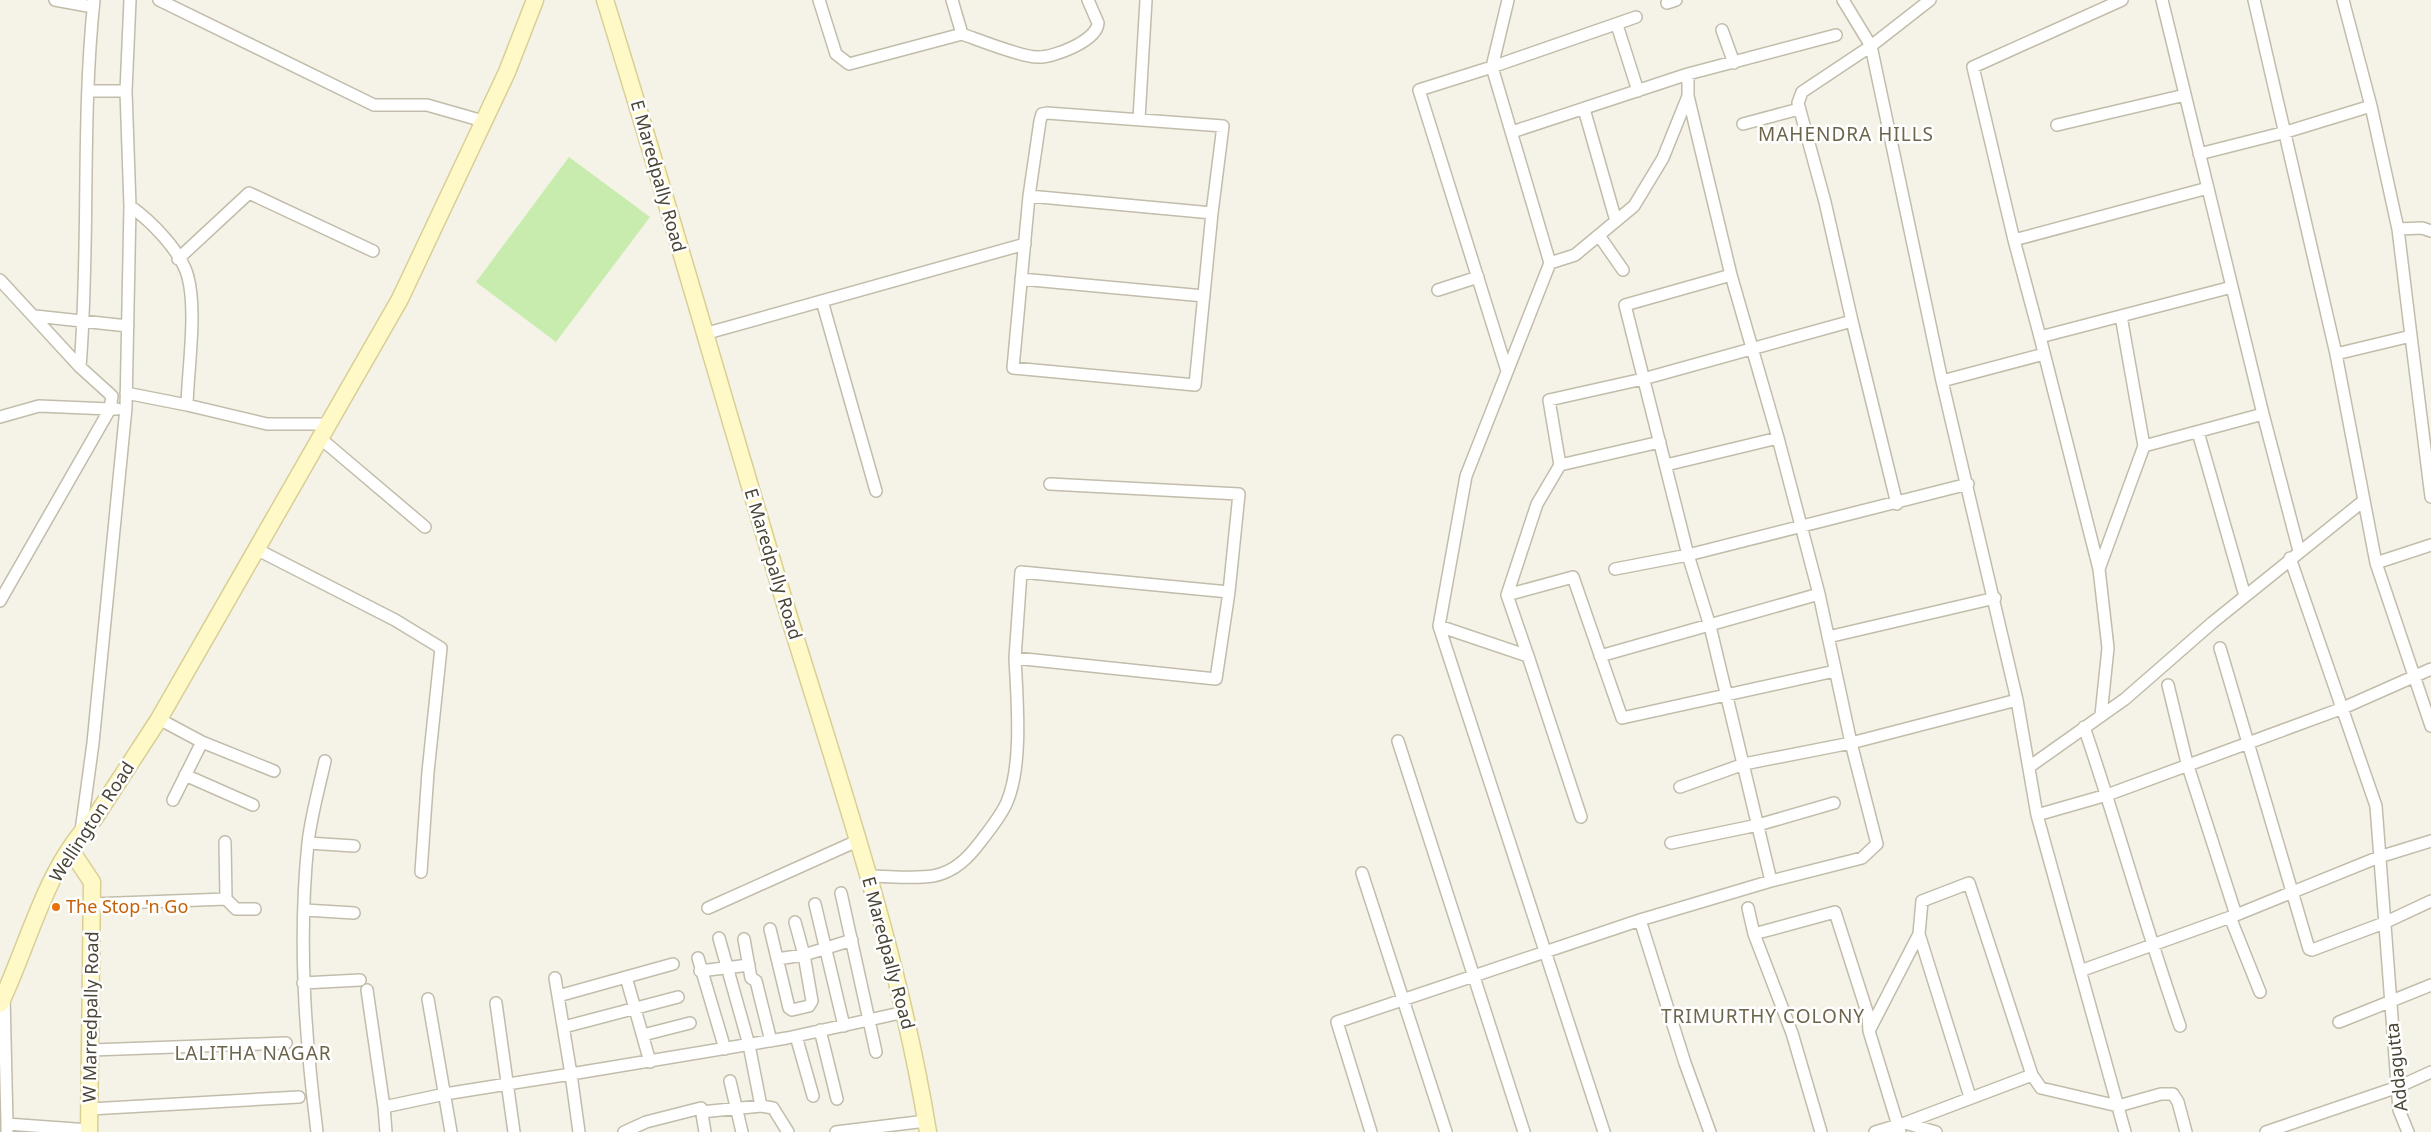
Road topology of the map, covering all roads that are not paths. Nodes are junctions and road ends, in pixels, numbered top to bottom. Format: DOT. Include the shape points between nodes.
graph roads {
  1 [pos="55,0"];
  2 [pos="130,0"];
  3 [pos="159,0"];
  4 [pos="535,0"];
  5 [pos="606,0"];
  6 [pos="820,0"];
  7 [pos="952,0"];
  8 [pos="1088,0"];
  9 [pos="1146,0"];
  10 [pos="1508,0"];
  11 [pos="1843,0"];
  12 [pos="1930,0"];
  13 [pos="2122,0"];
  14 [pos="2162,0"];
  15 [pos="2254,0"];
  16 [pos="2342,0"];
  17 [pos="94,4"];
  18 [pos="1636,17"];
  19 [pos="1617,25"];
  20 [pos="1722,30"];
  21 [pos="962,34"];
  22 [pos="1836,35"];
  23 [pos="1871,46"];
  24 [pos="1734,63"];
  25 [pos="1492,67"];
  26 [pos="1688,74"];
  27 [pos="88,91"];
  28 [pos="126,91"];
  29 [pos="1638,91"];
  30 [pos="2185,95"];
  31 [pos="1688,96"];
  32 [pos="2371,106"];
  33 [pos="1584,109"];
  34 [pos="1799,109"];
  35 [pos="1139,120"];
  36 [pos="483,121"];
  37 [pos="1744,124"];
  38 [pos="2057,125"];
  39 [pos="1512,132"];
  40 [pos="2286,132"];
  41 [pos="2199,154"];
  42 [pos="2208,188"];
  43 [pos="1029,196"];
  44 [pos="130,206"];
  45 [pos="1212,213"];
  46 [pos="1616,221"];
  47 [pos="2398,229"];
  48 [pos="2431,231"];
  49 [pos="1600,237"];
  50 [pos="2014,240"];
  51 [pos="1024,244"];
  52 [pos="373,251"];
  53 [pos="178,259"];
  54 [pos="1550,263"];
  55 [pos="1623,270"];
  56 [pos="1731,275"];
  57 [pos="1478,278"];
  58 [pos="1021,279"];
  59 [pos="0,280"];
  60 [pos="2232,287"];
  61 [pos="1438,290"];
  62 [pos="1204,296"];
  63 [pos="822,301"];
  64 [pos="35,316"];
  65 [pos="2121,316"];
  66 [pos="84,321"];
  67 [pos="1852,321"];
  68 [pos="128,326"];
  69 [pos="704,334"];
  70 [pos="2411,336"];
  71 [pos="2040,337"];
  72 [pos="1752,348"];
  73 [pos="2044,354"];
  74 [pos="2336,354"];
  75 [pos="80,367"];
  76 [pos="1507,371"];
  77 [pos="1643,379"];
  78 [pos="1942,381"];
  79 [pos="126,393"];
  80 [pos="187,405"];
  81 [pos="126,408"];
  82 [pos="110,409"];
  83 [pos="2263,414"];
  84 [pos="0,417"];
  85 [pos="329,424"];
  86 [pos="2427,430"];
  87 [pos="2198,432"];
  88 [pos="320,438"];
  89 [pos="1778,438"];
  90 [pos="1660,442"];
  91 [pos="2144,446"];
  92 [pos="1560,465"];
  93 [pos="1666,466"];
  94 [pos="1050,484"];
  95 [pos="1968,484"];
  96 [pos="876,491"];
  97 [pos="2431,497"];
  98 [pos="2362,502"];
  99 [pos="1897,504"];
  100 [pos="425,527"];
  101 [pos="1802,527"];
  102 [pos="2431,545"];
  103 [pos="256,549"];
  104 [pos="2295,554"];
  105 [pos="1688,555"];
  106 [pos="2376,563"];
  107 [pos="1615,569"];
  108 [pos="2099,569"];
  109 [pos="1229,592"];
  110 [pos="1819,594"];
  111 [pos="1507,595"];
  112 [pos="2245,596"];
  113 [pos="1995,598"];
  114 [pos="0,601"];
  115 [pos="1438,626"];
  116 [pos="1710,626"];
  117 [pos="1828,637"];
  118 [pos="2220,648"];
  119 [pos="1528,656"];
  120 [pos="1600,656"];
  121 [pos="1016,658"];
  122 [pos="2431,670"];
  123 [pos="1835,672"];
  124 [pos="2414,676"];
  125 [pos="2168,685"];
  126 [pos="1726,696"];
  127 [pos="2017,700"];
  128 [pos="2343,708"];
  129 [pos="2101,715"];
  130 [pos="158,719"];
  131 [pos="2431,726"];
  132 [pos="2084,727"];
  133 [pos="1398,741"];
  134 [pos="202,742"];
  135 [pos="2249,742"];
  136 [pos="1851,743"];
  137 [pos="325,761"];
  138 [pos="1744,764"];
  139 [pos="2187,764"];
  140 [pos="2029,767"];
  141 [pos="274,771"];
  142 [pos="185,775"];
  143 [pos="1680,787"];
  144 [pos="2107,795"];
  145 [pos="173,800"];
  146 [pos="1834,802"];
  147 [pos="253,805"];
  148 [pos="2037,815"];
  149 [pos="1581,817"];
  150 [pos="1758,825"];
  151 [pos="81,832"];
  152 [pos="857,841"];
  153 [pos="2431,841"];
  154 [pos="225,842"];
  155 [pos="308,843"];
  156 [pos="1670,843"];
  157 [pos="354,846"];
  158 [pos="70,849"];
  159 [pos="2379,858"];
  160 [pos="421,872"];
  161 [pos="1362,873"];
  162 [pos="868,876"];
  163 [pos="1771,881"];
  164 [pos="2293,891"];
  165 [pos="841,893"];
  166 [pos="226,899"];
  167 [pos="2431,901"];
  168 [pos="92,904"];
  169 [pos="815,904"];
  170 [pos="708,908"];
  171 [pos="1748,908"];
  172 [pos="255,909"];
  173 [pos="305,910"];
  174 [pos="354,912"];
  175 [pos="2233,916"];
  176 [pos="1640,920"];
  177 [pos="795,922"];
  178 [pos="2384,923"];
  179 [pos="770,929"];
  180 [pos="1754,934"];
  181 [pos="1919,934"];
  182 [pos="719,938"];
  183 [pos="744,939"];
  184 [pos="852,940"];
  185 [pos="2152,944"];
  186 [pos="826,949"];
  187 [pos="1544,952"];
  188 [pos="804,955"];
  189 [pos="698,958"];
  190 [pos="777,959"];
  191 [pos="673,964"];
  192 [pos="749,965"];
  193 [pos="728,969"];
  194 [pos="700,971"];
  195 [pos="2080,971"];
  196 [pos="1474,976"];
  197 [pos="626,977"];
  198 [pos="555,978"];
  199 [pos="360,980"];
  200 [pos="303,983"];
  201 [pos="2431,986"];
  202 [pos="367,990"];
  203 [pos="2260,992"];
  204 [pos="558,996"];
  205 [pos="678,997"];
  206 [pos="2,999"];
  207 [pos="428,999"];
  208 [pos="1403,1000"];
  209 [pos="2390,1002"];
  210 [pos="496,1003"];
  211 [pos="635,1009"];
  212 [pos="905,1012"];
  213 [pos="869,1020"];
  214 [pos="2339,1022"];
  215 [pos="690,1023"];
  216 [pos="844,1026"];
  217 [pos="2180,1026"];
  218 [pos="564,1027"];
  219 [pos="820,1030"];
  220 [pos="1869,1031"];
  221 [pos="643,1035"];
  222 [pos="796,1036"];
  223 [pos="771,1041"];
  224 [pos="286,1043"];
  225 [pos="749,1045"];
  226 [pos="725,1049"];
  227 [pos="92,1050"];
  228 [pos="876,1052"];
  229 [pos="650,1062"];
  230 [pos="2431,1072"];
  231 [pos="571,1074"];
  232 [pos="2032,1076"];
  233 [pos="730,1081"];
  234 [pos="508,1084"];
  235 [pos="2398,1087"];
  236 [pos="445,1094"];
  237 [pos="299,1096"];
  238 [pos="813,1096"];
  239 [pos="1970,1097"];
  240 [pos="837,1099"];
  241 [pos="761,1106"];
  242 [pos="2118,1106"];
  243 [pos="384,1107"];
  244 [pos="737,1108"];
  245 [pos="90,1109"];
  246 [pos="701,1112"];
  247 [pos="927,1126"];
  248 [pos="1901,1126"];
  249 [pos="646,1127"];
  250 [pos="7,1128"];
  251 [pos="89,1131"];
  252 [pos="317,1132"];
  253 [pos="386,1132"];
  254 [pos="451,1132"];
  255 [pos="514,1132"];
  256 [pos="579,1132"];
  257 [pos="624,1132"];
  258 [pos="705,1132"];
  259 [pos="742,1132"];
  260 [pos="788,1132"];
  261 [pos="836,1132"];
  262 [pos="1371,1132"];
  263 [pos="1446,1132"];
  264 [pos="1524,1132"];
  265 [pos="1604,1132"];
  266 [pos="1710,1132"];
  267 [pos="1821,1132"];
  268 [pos="1875,1132"];
  269 [pos="1936,1132"];
  270 [pos="2125,1132"];
  271 [pos="2186,1132"];
  272 [pos="2266,1132"];
  273 [pos="2408,1132"];
  1 -- 17 [label="street"];
  2 -- 28 [label="street"];
  3 -- 36 [label="street" via="374,105 427,105"];
  4 -- 36 [label="main road, Wellington Road" via="507,72"];
  5 -- 69 [label="main road, E Maredpally Road"];
  6 -- 21 [label="street" via="836,54 848,64"];
  7 -- 21 [label="street"];
  8 -- 21 [label="street" via="1098,29 1081,43 1038,58"];
  9 -- 35 [label="street"];
  10 -- 25 [label="street"];
  11 -- 23 [label="street"];
  12 -- 23 [label="street"];
  13 -- 50 [label="street" via="1973,67"];
  14 -- 30 [label="street, Addagutta"];
  15 -- 40 [label="street"];
  16 -- 32 [label="street"];
  17 -- 27 [label="street"];
  18 -- 19 [label="street"];
  19 -- 25 [label="street"];
  19 -- 29 [label="street"];
  20 -- 24 [label="street"];
  22 -- 24 [label="street"];
  23 -- 34 [label="street" via="1802,92"];
  23 -- 78 [label="street"];
  24 -- 26 [label="street"];
  25 -- 39 [label="street"];
  25 -- 57 [label="street" via="1419,90"];
  26 -- 29 [label="street"];
  26 -- 31 [label="street"];
  27 -- 28 [label="street"];
  27 -- 66 [label="street"];
  28 -- 44 [label="street"];
  29 -- 33 [label="street"];
  30 -- 38 [label="street"];
  30 -- 41 [label="street, Addagutta"];
  31 -- 46 [label="street" via="1663,158 1634,206"];
  31 -- 56 [label="street"];
  32 -- 40 [label="street"];
  32 -- 47 [label="street"];
  33 -- 39 [label="street"];
  33 -- 46 [label="street"];
  34 -- 37 [label="street"];
  34 -- 67 [label="street" via="1825,202"];
  35 -- 43 [label="street" via="1042,114"];
  35 -- 45 [label="street" via="1223,126"];
  36 -- 85 [label="main road, Wellington Road" via="400,299"];
  39 -- 54 [label="street"];
  40 -- 41 [label="street"];
  40 -- 74 [label="street"];
  41 -- 42 [label="street, Addagutta"];
  42 -- 50 [label="street"];
  42 -- 60 [label="street, Addagutta"];
  43 -- 45 [label="street"];
  43 -- 51 [label="street"];
  44 -- 53 [label="street" via="148,219"];
  44 -- 68 [label="street"];
  45 -- 62 [label="street"];
  46 -- 49 [label="street"];
  47 -- 48 [label="street"];
  47 -- 70 [label="street"];
  49 -- 54 [label="street" via="1575,255"];
  49 -- 55 [label="street"];
  50 -- 71 [label="street"];
  51 -- 58 [label="street"];
  51 -- 63 [label="street"];
  52 -- 53 [label="street" via="249,193"];
  53 -- 80 [label="street" via="188,276 191,311"];
  54 -- 76 [label="street"];
  56 -- 72 [label="street"];
  56 -- 77 [label="street" via="1625,305"];
  57 -- 61 [label="street"];
  57 -- 76 [label="street"];
  58 -- 62 [label="street"];
  58 -- 62 [label="street" via="1013,368 1157,382 1195,385"];
  59 -- 64 [label="street"];
  60 -- 65 [label="street"];
  60 -- 83 [label="street, Addagutta"];
  63 -- 69 [label="street"];
  63 -- 96 [label="street"];
  64 -- 66 [label="street"];
  64 -- 75 [label="street"];
  65 -- 71 [label="street"];
  65 -- 91 [label="street"];
  66 -- 68 [label="street"];
  66 -- 75 [label="street"];
  67 -- 72 [label="street"];
  67 -- 99 [label="street"];
  68 -- 79 [label="street"];
  69 -- 152 [label="main road, E Maredpally Road"];
  70 -- 74 [label="street"];
  70 -- 86 [label="street"];
  71 -- 73 [label="street"];
  72 -- 77 [label="street"];
  72 -- 89 [label="street"];
  73 -- 78 [label="street"];
  73 -- 108 [label="street"];
  74 -- 98 [label="street"];
  75 -- 82 [label="street" via="112,396"];
  76 -- 115 [label="street" via="1466,476"];
  77 -- 90 [label="street"];
  77 -- 92 [label="street" via="1549,400"];
  78 -- 95 [label="street"];
  79 -- 80 [label="street"];
  79 -- 81 [label="street"];
  80 -- 85 [label="street" via="267,424"];
  81 -- 82 [label="street"];
  81 -- 151 [label="street" via="93,743"];
  82 -- 84 [label="street" via="39,406"];
  82 -- 114 [label="street"];
  83 -- 87 [label="street"];
  83 -- 104 [label="street, Addagutta"];
  85 -- 88 [label="main road, Wellington Road"];
  86 -- 97 [label="street"];
  87 -- 91 [label="street"];
  87 -- 112 [label="street"];
  88 -- 100 [label="street"];
  88 -- 103 [label="main road, Wellington Road"];
  89 -- 93 [label="street"];
  89 -- 101 [label="street"];
  90 -- 92 [label="street"];
  90 -- 93 [label="street"];
  91 -- 108 [label="street"];
  92 -- 111 [label="street" via="1536,504"];
  93 -- 105 [label="street"];
  94 -- 109 [label="street" via="1239,494"];
  95 -- 99 [label="street"];
  95 -- 113 [label="street"];
  98 -- 104 [label="street"];
  98 -- 106 [label="street"];
  99 -- 101 [label="street"];
  101 -- 105 [label="street"];
  101 -- 110 [label="street"];
  102 -- 106 [label="street"];
  103 -- 130 [label="main road, Wellington Road"];
  103 -- 160 [label="street" via="394,620 441,648"];
  104 -- 112 [label="street"];
  104 -- 128 [label="street, Addagutta"];
  105 -- 107 [label="street"];
  105 -- 116 [label="street"];
  106 -- 124 [label="street"];
  108 -- 129 [label="street" via="2108,648"];
  109 -- 121 [label="street" via="1216,678"];
  109 -- 121 [label="street" via="1021,572"];
  110 -- 116 [label="street"];
  110 -- 117 [label="street"];
  111 -- 119 [label="street"];
  111 -- 120 [label="street" via="1573,577"];
  112 -- 129 [label="street" via="2125,699"];
  113 -- 117 [label="street"];
  113 -- 127 [label="street"];
  115 -- 119 [label="street"];
  115 -- 187 [label="street"];
  116 -- 120 [label="street"];
  116 -- 126 [label="street"];
  117 -- 123 [label="street"];
  118 -- 135 [label="street"];
  119 -- 149 [label="street"];
  120 -- 126 [label="street" via="1622,718"];
  121 -- 162 [label="street" via="1018,715 1013,776 1006,802 990,829 969,857 954,868 934,876"];
  122 -- 124 [label="street"];
  123 -- 126 [label="street"];
  123 -- 136 [label="street"];
  124 -- 128 [label="street"];
  124 -- 131 [label="street"];
  125 -- 139 [label="street"];
  126 -- 138 [label="street"];
  127 -- 136 [label="street"];
  127 -- 140 [label="street"];
  128 -- 135 [label="street"];
  128 -- 159 [label="street, Addagutta" via="2376,806"];
  129 -- 132 [label="street"];
  130 -- 134 [label="street"];
  130 -- 151 [label="main road, Wellington Road" via="94,819"];
  132 -- 140 [label="street"];
  132 -- 144 [label="street"];
  133 -- 196 [label="street"];
  134 -- 141 [label="street"];
  134 -- 142 [label="street"];
  135 -- 139 [label="street"];
  135 -- 164 [label="street"];
  136 -- 138 [label="street"];
  136 -- 163 [label="street" via="1877,844 1862,858"];
  137 -- 155 [label="street"];
  138 -- 143 [label="street"];
  138 -- 150 [label="street"];
  139 -- 144 [label="street"];
  139 -- 175 [label="street"];
  140 -- 148 [label="street"];
  142 -- 145 [label="street"];
  142 -- 147 [label="street"];
  144 -- 148 [label="street"];
  144 -- 185 [label="street"];
  146 -- 150 [label="street"];
  148 -- 195 [label="street"];
  150 -- 156 [label="street"];
  150 -- 163 [label="street"];
  151 -- 158 [label="main road, Wellington Road"];
  152 -- 162 [label="main road, E Maredpally Road"];
  152 -- 170 [label="street"];
  153 -- 159 [label="street"];
  154 -- 166 [label="street"];
  155 -- 157 [label="street"];
  155 -- 173 [label="street"];
  158 -- 168 [label="main road, W Marredpally Road" via="92,882"];
  158 -- 206 [label="main road, Wellington Road" via="54,877"];
  159 -- 164 [label="street"];
  159 -- 178 [label="street, Addagutta"];
  161 -- 208 [label="street"];
  162 -- 212 [label="main road, E Maredpally Road"];
  163 -- 176 [label="street"];
  164 -- 175 [label="street"];
  164 -- 178 [label="street" via="2308,946 2312,950"];
  165 -- 184 [label="street"];
  166 -- 168 [label="street"];
  166 -- 172 [label="street" via="236,909"];
  167 -- 178 [label="street"];
  168 -- 227 [label="main road, W Marredpally Road"];
  169 -- 186 [label="street"];
  171 -- 180 [label="street"];
  173 -- 174 [label="street"];
  173 -- 200 [label="street"];
  175 -- 185 [label="street"];
  175 -- 203 [label="street"];
  176 -- 187 [label="street"];
  176 -- 266 [label="street"];
  177 -- 188 [label="street"];
  178 -- 209 [label="street, Addagutta"];
  179 -- 190 [label="street"];
  180 -- 220 [label="street" via="1835,912 1868,1015"];
  180 -- 267 [label="street" via="1792,1033"];
  181 -- 220 [label="street"];
  181 -- 232 [label="street" via="1922,901 1969,883"];
  181 -- 239 [label="street"];
  182 -- 193 [label="street"];
  183 -- 192 [label="street"];
  184 -- 186 [label="street"];
  184 -- 213 [label="street"];
  185 -- 195 [label="street"];
  185 -- 217 [label="street"];
  186 -- 188 [label="street"];
  186 -- 216 [label="street"];
  187 -- 196 [label="street"];
  187 -- 265 [label="street"];
  188 -- 190 [label="street"];
  188 -- 190 [label="street" via="811,1004 792,1010"];
  189 -- 194 [label="street"];
  191 -- 197 [label="street"];
  192 -- 193 [label="street"];
  192 -- 223 [label="street"];
  193 -- 194 [label="street"];
  193 -- 225 [label="street"];
  194 -- 226 [label="street"];
  195 -- 242 [label="street"];
  196 -- 208 [label="street"];
  196 -- 264 [label="street"];
  197 -- 204 [label="street"];
  197 -- 211 [label="street"];
  198 -- 204 [label="street"];
  199 -- 200 [label="street"];
  200 -- 252 [label="street" via="306,1042"];
  201 -- 209 [label="street"];
  202 -- 243 [label="street"];
  204 -- 218 [label="street"];
  205 -- 211 [label="street"];
  206 -- 250 [label="street"];
  207 -- 236 [label="street"];
  208 -- 262 [label="street" via="1337,1022"];
  208 -- 263 [label="street"];
  209 -- 214 [label="street"];
  209 -- 235 [label="street, Addagutta"];
  210 -- 234 [label="street"];
  211 -- 218 [label="street"];
  211 -- 221 [label="street"];
  212 -- 213 [label="street"];
  212 -- 247 [label="main road, E Maredpally Road"];
  213 -- 216 [label="street"];
  213 -- 228 [label="street"];
  215 -- 221 [label="street"];
  216 -- 219 [label="street"];
  218 -- 231 [label="street"];
  219 -- 222 [label="street"];
  219 -- 240 [label="street"];
  220 -- 248 [label="street"];
  221 -- 229 [label="street"];
  222 -- 223 [label="street"];
  222 -- 238 [label="street"];
  223 -- 225 [label="street"];
  224 -- 227 [label="street"];
  225 -- 226 [label="street"];
  225 -- 241 [label="street"];
  226 -- 229 [label="street"];
  227 -- 245 [label="main road, W Marredpally Road"];
  229 -- 231 [label="street"];
  230 -- 235 [label="street"];
  231 -- 234 [label="street"];
  231 -- 256 [label="street"];
  232 -- 239 [label="street"];
  232 -- 242 [label="street" via="2041,1088"];
  233 -- 244 [label="street"];
  234 -- 236 [label="street"];
  234 -- 255 [label="street"];
  235 -- 272 [label="street"];
  235 -- 273 [label="street, Addagutta" via="2399,1110"];
  236 -- 243 [label="street"];
  236 -- 254 [label="street"];
  237 -- 245 [label="street"];
  239 -- 248 [label="street"];
  241 -- 244 [label="street"];
  241 -- 260 [label="street" via="773,1108"];
  242 -- 270 [label="street"];
  242 -- 271 [label="street" via="2161,1094 2173,1094"];
  243 -- 253 [label="street"];
  244 -- 246 [label="street"];
  244 -- 259 [label="street"];
  245 -- 251 [label="main road, W Marredpally Road"];
  246 -- 249 [label="street" via="701,1108 688,1110"];
  246 -- 258 [label="street"];
  247 -- 261 [label="street"];
  248 -- 268 [label="street"];
  248 -- 269 [label="street"];
  249 -- 257 [label="street"];
  250 -- 251 [label="street"];
}
